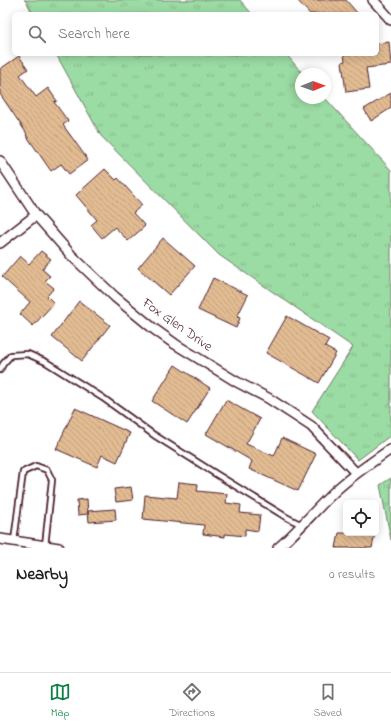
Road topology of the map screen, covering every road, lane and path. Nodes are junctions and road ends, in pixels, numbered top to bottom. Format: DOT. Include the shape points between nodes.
graph roads {
  1 [pos="373,0"];
  2 [pos="391,20"];
  3 [pos="0,161"];
  4 [pos="3,170"];
  5 [pos="36,215"];
  6 [pos="0,243"];
  7 [pos="0,370"];
  8 [pos="391,449"];
  9 [pos="356,473"];
  10 [pos="302,525"];
  11 [pos="0,540"];
  12 [pos="14,542"];
  13 [pos="45,546"];
  14 [pos="59,548"];
  15 [pos="278,548"];
  1 -- 2 [label="street"];
  3 -- 4 [label="street, Fox Glen Drive"];
  4 -- 5 [label="street, Fox Glen Drive"];
  5 -- 6 [label="street"];
  5 -- 9 [label="street, Fox Glen Drive" via="72,256 115,297 154,329 311,426"];
  7 -- 10 [label="lane" via="11,355 28,354 46,362 103,398 154,435"];
  8 -- 9 [label="street"];
  9 -- 10 [label="street"];
  10 -- 15 [label="street"];
  11 -- 12 [label="street"];
  12 -- 13 [label="street"];
  12 -- 13 [label="lane" via="23,472 36,466 48,470 52,480"];
  13 -- 14 [label="street"];
}
